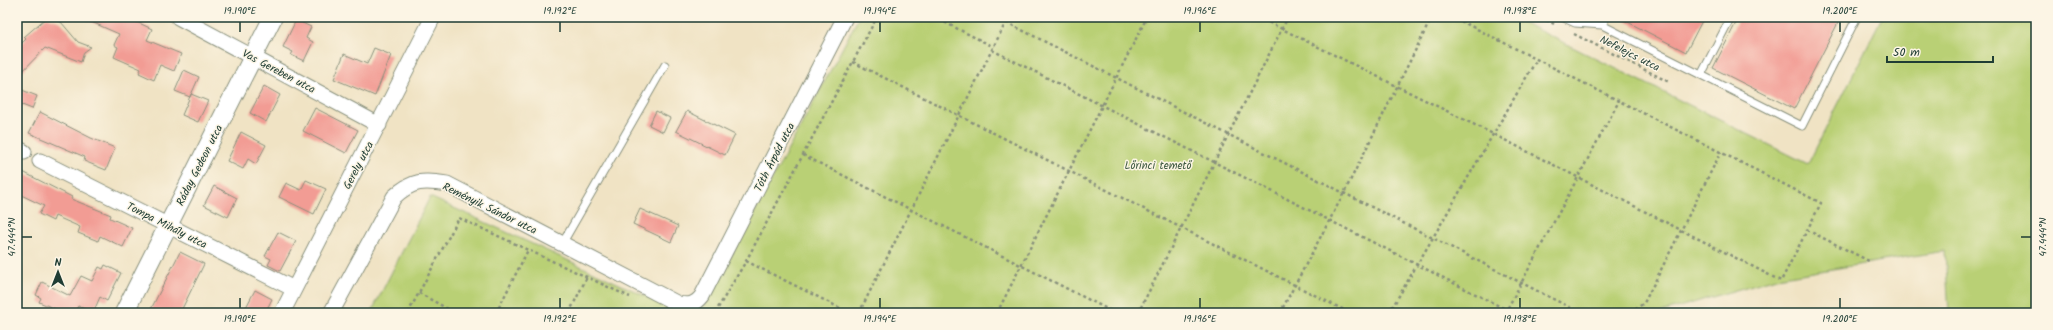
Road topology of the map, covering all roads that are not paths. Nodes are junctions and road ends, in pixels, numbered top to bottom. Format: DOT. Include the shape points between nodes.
graph roads {
  1 [pos="178,17"];
  2 [pos="273,17"];
  3 [pos="433,17"];
  4 [pos="845,17"];
  5 [pos="1562,17"];
  6 [pos="1606,17"];
  7 [pos="1731,17"];
  8 [pos="1857,17"];
  9 [pos="1602,25"];
  10 [pos="253,57"];
  11 [pos="665,65"];
  12 [pos="1701,75"];
  13 [pos="379,125"];
  14 [pos="40,161"];
  15 [pos="168,226"];
  16 [pos="562,244"];
  17 [pos="294,289"];
  18 [pos="702,296"];
  19 [pos="124,313"];
  20 [pos="282,313"];
  21 [pos="331,313"];
  1 -- 10 [label="street, Vas Gereben utca"];
  2 -- 10 [label="street, Ráday Gedeon utca"];
  3 -- 13 [label="street, Gerely utca"];
  4 -- 18 [label="street, Tóth Árpád utca"];
  5 -- 9 [label="lane" via="1575,23"];
  6 -- 9 [label="lane"];
  7 -- 12 [label="lane"];
  8 -- 12 [label="lane" via="1802,126"];
  9 -- 12 [label="lane"];
  10 -- 13 [label="street, Vas Gereben utca"];
  10 -- 15 [label="street, Ráday Gedeon utca"];
  11 -- 16 [label="lane"];
  13 -- 17 [label="street, Gerely utca"];
  14 -- 15 [label="street, Tompa Mihály utca"];
  15 -- 17 [label="street, Tompa Mihály utca"];
  15 -- 19 [label="street, Ráday Gedeon utca"];
  16 -- 18 [label="street, Reményik Sándor utca" via="678,304 690,306 698,302"];
  16 -- 21 [label="street, Reményik Sándor utca" via="448,184 424,181 412,184 394,197"];
  17 -- 20 [label="street, Gerely utca"];
}
